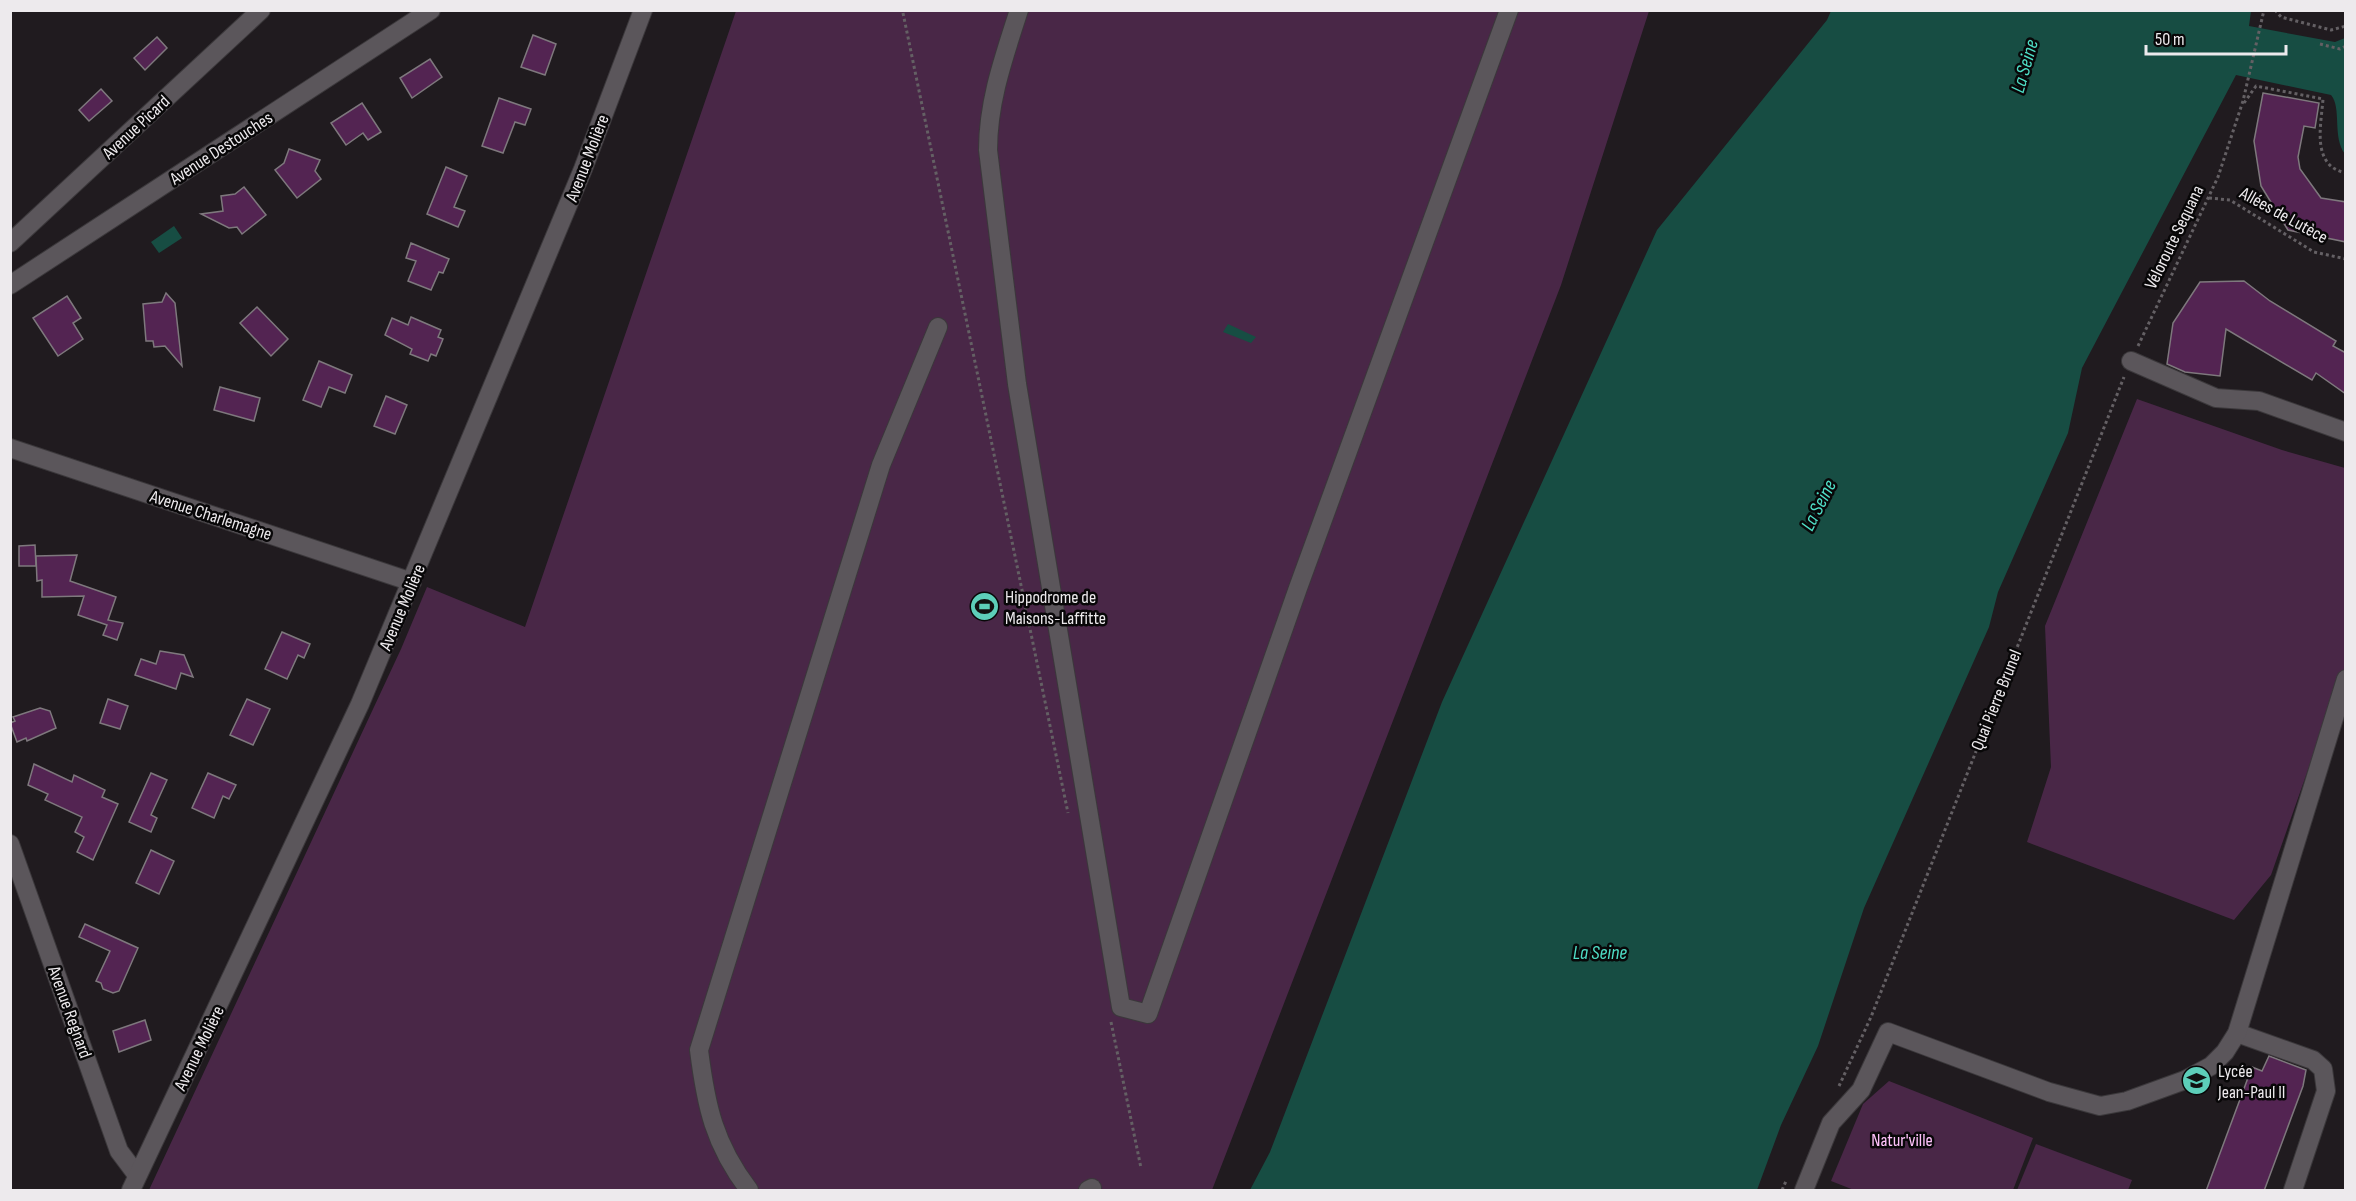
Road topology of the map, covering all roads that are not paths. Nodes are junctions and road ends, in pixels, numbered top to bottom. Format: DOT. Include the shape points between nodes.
graph roads {
  1 [pos="261,10"];
  2 [pos="431,10"];
  3 [pos="643,10"];
  4 [pos="1018,10"];
  5 [pos="1509,10"];
  6 [pos="10,243"];
  7 [pos="10,285"];
  8 [pos="938,327"];
  9 [pos="2131,361"];
  10 [pos="2346,432"];
  11 [pos="10,448"];
  12 [pos="412,582"];
  13 [pos="2346,679"];
  14 [pos="10,844"];
  15 [pos="2237,1032"];
  16 [pos="134,1183"];
  17 [pos="749,1191"];
  18 [pos="1804,1191"];
  19 [pos="2293,1191"];
  1 -- 6 [label="street, Avenue Picard"];
  2 -- 7 [label="street, Avenue Destouches"];
  3 -- 12 [label="street, Avenue Molière" via="579,180"];
  4 -- 5 [label="street" via="988,123 1017,384 1121,1007 1148,1014"];
  8 -- 17 [label="street" via="881,465 699,1050 705,1102 729,1164"];
  9 -- 10 [label="street" via="2216,398 2259,401"];
  11 -- 12 [label="street, Avenue Charlemagne"];
  12 -- 16 [label="street, Avenue Molière" via="360,704"];
  13 -- 15 [label="street"];
  14 -- 16 [label="street, Avenue Regnard" via="119,1151"];
  15 -- 18 [label="street" via="2225,1052 2186,1080 2127,1101 2100,1106 2049,1092 1888,1032 1861,1090 1831,1123"];
  15 -- 19 [label="street" via="2313,1060 2323,1069 2326,1091"];
}
